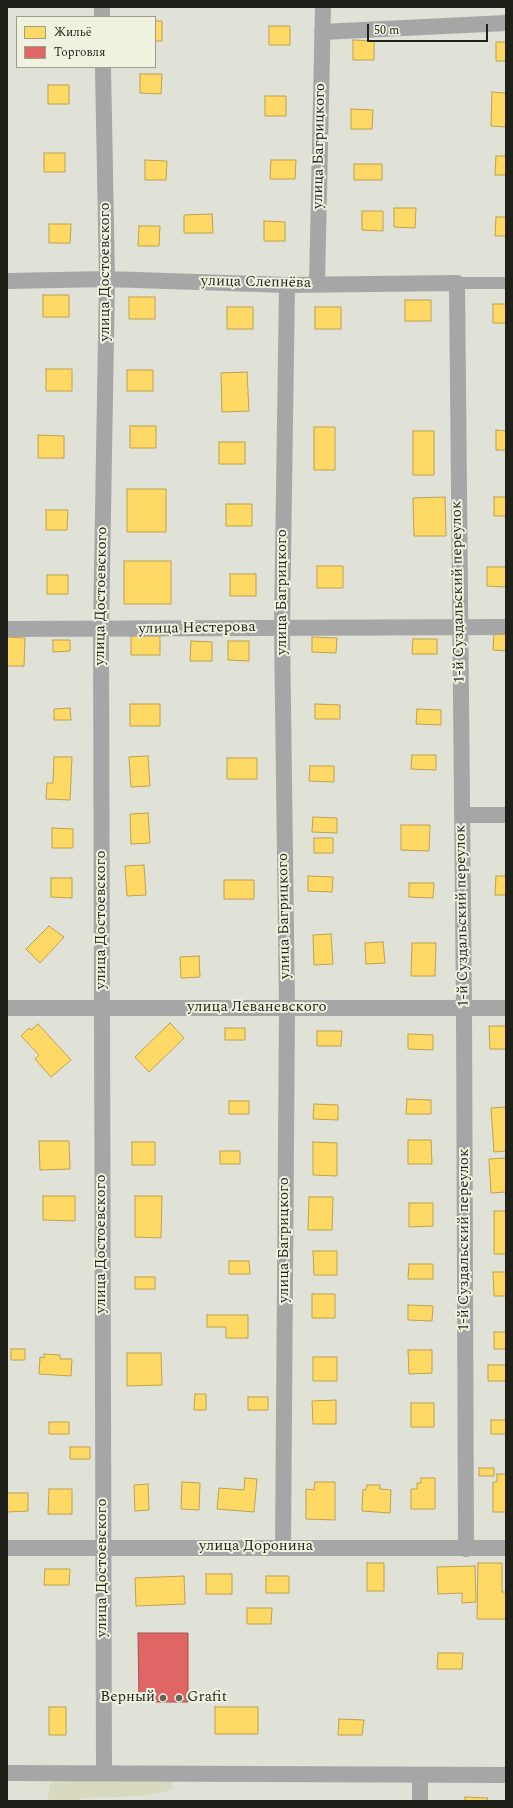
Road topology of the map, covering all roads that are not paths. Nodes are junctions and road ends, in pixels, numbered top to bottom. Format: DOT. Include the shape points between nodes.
graph roads {
  1 [pos="323,7"];
  2 [pos="506,23"];
  3 [pos="322,32"];
  4 [pos="103,68"];
  5 [pos="107,279"];
  6 [pos="7,281"];
  7 [pos="456,283"];
  8 [pos="506,283"];
  9 [pos="287,284"];
  10 [pos="317,284"];
  11 [pos="506,627"];
  12 [pos="282,628"];
  13 [pos="459,628"];
  14 [pos="7,629"];
  15 [pos="102,630"];
  16 [pos="462,815"];
  17 [pos="506,815"];
  18 [pos="7,1008"];
  19 [pos="102,1008"];
  20 [pos="464,1008"];
  21 [pos="506,1008"];
  22 [pos="287,1009"];
  23 [pos="102,1546"];
  24 [pos="7,1548"];
  25 [pos="283,1548"];
  26 [pos="506,1548"];
  27 [pos="466,1549"];
  28 [pos="7,1773"];
  29 [pos="104,1773"];
  30 [pos="420,1774"];
  31 [pos="506,1775"];
  32 [pos="420,1801"];
  1 -- 3 [label="street, улица Багрицкого"];
  2 -- 3 [label="street"];
  3 -- 10 [label="street, улица Багрицкого"];
  4 -- 5 [label="street, улица Достоевского"];
  5 -- 6 [label="street, улица Слепнёва"];
  5 -- 9 [label="street, улица Слепнёва"];
  5 -- 15 [label="street, улица Достоевского"];
  7 -- 8 [label="street, улица Слепнёва"];
  7 -- 10 [label="street, улица Слепнёва"];
  7 -- 13 [label="street, 1-й Суздальский переулок"];
  9 -- 10 [label="street, улица Слепнёва"];
  9 -- 12 [label="street, улица Багрицкого"];
  11 -- 13 [label="street, улица Нестерова"];
  12 -- 13 [label="street, улица Нестерова"];
  12 -- 15 [label="street, улица Нестерова"];
  12 -- 22 [label="street, улица Багрицкого"];
  13 -- 16 [label="street, 1-й Суздальский переулок"];
  14 -- 15 [label="street, улица Нестерова"];
  15 -- 19 [label="street, улица Достоевского"];
  16 -- 17 [label="street"];
  16 -- 20 [label="street, 1-й Суздальский переулок"];
  18 -- 19 [label="street, улица Леваневского"];
  19 -- 22 [label="street, улица Леваневского"];
  19 -- 23 [label="street, улица Достоевского"];
  20 -- 21 [label="street, улица Леваневского"];
  20 -- 22 [label="street, улица Леваневского"];
  20 -- 27 [label="street, 1-й Суздальский переулок"];
  22 -- 25 [label="street, улица Багрицкого"];
  23 -- 24 [label="street, улица Доронина"];
  23 -- 25 [label="street, улица Доронина"];
  23 -- 29 [label="street, улица Достоевского"];
  25 -- 27 [label="street, улица Доронина"];
  26 -- 27 [label="street, улица Доронина"];
  28 -- 29 [label="street"];
  29 -- 30 [label="street"];
  30 -- 31 [label="street"];
  30 -- 32 [label="street"];
}
